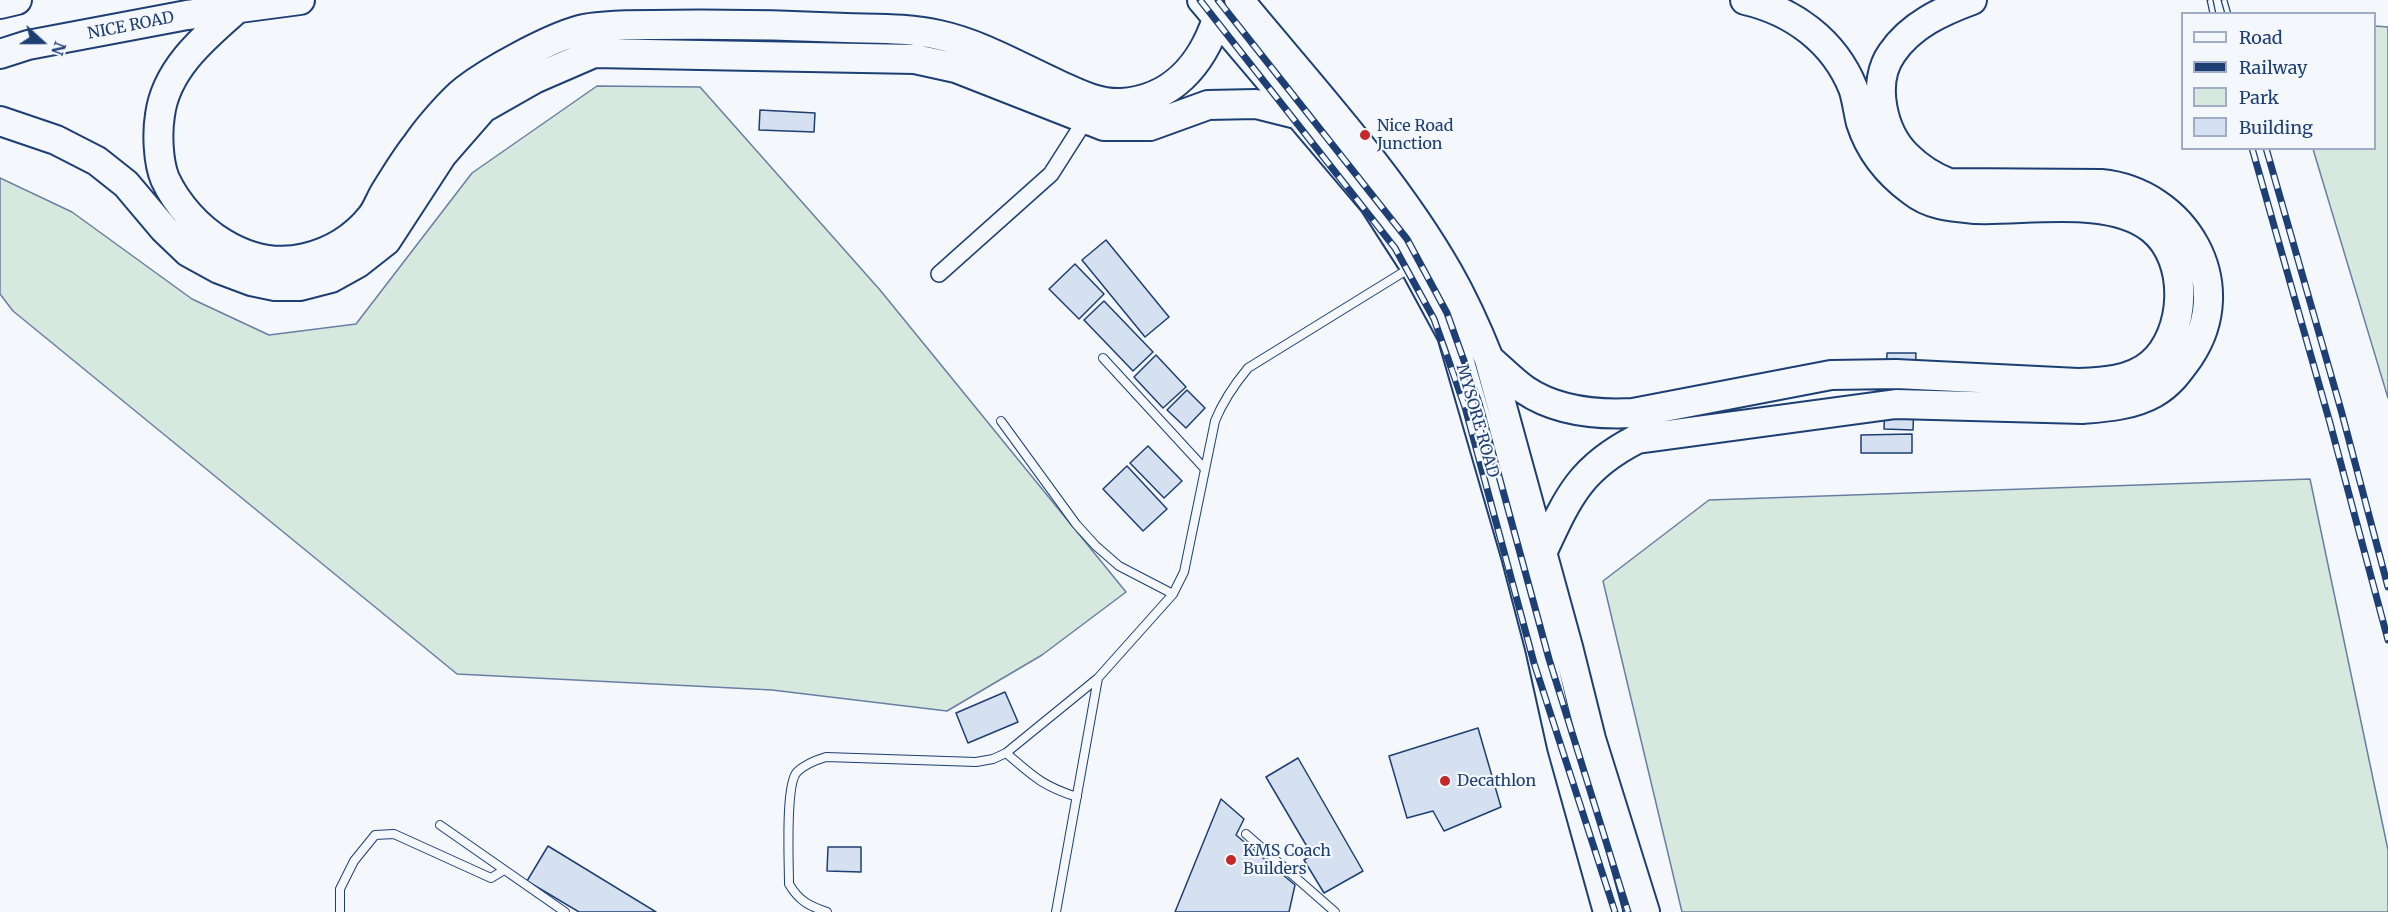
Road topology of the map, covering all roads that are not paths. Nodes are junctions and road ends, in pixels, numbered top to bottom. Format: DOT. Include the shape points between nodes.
graph roads {
  1 [pos="17,0"];
  2 [pos="300,0"];
  3 [pos="1239,0"];
  4 [pos="1745,0"];
  5 [pos="1972,0"];
  6 [pos="0,4"];
  7 [pos="239,7"];
  8 [pos="1210,9"];
  9 [pos="0,54"];
  10 [pos="1300,115"];
  11 [pos="1086,119"];
  12 [pos="0,121"];
  13 [pos="1414,265"];
  14 [pos="939,274"];
  15 [pos="1103,358"];
  16 [pos="1490,358"];
  17 [pos="1001,421"];
  18 [pos="1205,469"];
  19 [pos="1529,554"];
  20 [pos="1173,594"];
  21 [pos="1098,678"];
  22 [pos="1006,753"];
  23 [pos="1077,797"];
  24 [pos="440,825"];
  25 [pos="1246,834"];
  26 [pos="504,870"];
  27 [pos="340,912"];
  28 [pos="566,912"];
  29 [pos="827,912"];
  30 [pos="1056,912"];
  31 [pos="1335,912"];
  32 [pos="1608,912"];
  33 [pos="1645,912"];
  1 -- 6 [label="highway"];
  2 -- 7 [label="highway, NICE ROAD"];
  3 -- 16 [label="highway, MYSORE ROAD" via="1353,138 1424,235 1447,271"];
  4 -- 16 [label="highway" via="1793,18 1830,49 1844,69 1875,153 1913,193 1934,204 1981,209 2114,210 2155,231 2171,255 2179,279 2180,302 2164,349 2151,364 2132,375 2107,381 1831,375 1633,413 1602,414 1577,410 1525,390"];
  5 -- 19 [label="highway" via="1918,26 1890,54 1881,89 1883,109 1897,143 1919,167 1949,183 2121,186 2162,206 2175,217 2195,246 2207,281 2204,326 2182,367 2154,393 2108,407 1896,404 1637,439 1602,460 1586,476"];
  7 -- 8 [label="highway" via="197,43 171,83 160,113 164,176 189,216 210,235 253,256 279,261 302,259 340,246 372,217 418,141 463,91 524,54 581,30 647,25 908,30 941,35 973,46 1089,98 1123,103 1146,98 1186,74 1202,55"];
  7 -- 9 [label="highway, NICE ROAD" via="28,45"];
  8 -- 10 [label="highway, MYSORE ROAD"];
  10 -- 11 [label="highway" via="1256,104 1208,105 1150,126 1104,126"];
  10 -- 13 [label="highway, MYSORE ROAD" via="1374,203"];
  11 -- 12 [label="highway" via="956,68 915,59 594,53 534,79 483,108 442,155 386,241 331,278 300,286 251,281 188,252 126,184 97,161 56,140"];
  11 -- 14 [label="street" via="1051,174"];
  13 -- 18 [label="lane" via="1248,368 1223,401"];
  13 -- 19 [label="highway, MYSORE ROAD" via="1452,335"];
  15 -- 18 [label="lane"];
  16 -- 19 [label="highway, MYSORE ROAD"];
  17 -- 20 [label="lane" via="1096,546 1119,566"];
  18 -- 20 [label="lane" via="1184,572"];
  19 -- 32 [label="highway, MYSORE ROAD" via="1540,648 1562,747"];
  19 -- 33 [label="highway, MYSORE ROAD"];
  20 -- 21 [label="lane"];
  21 -- 22 [label="lane"];
  21 -- 23 [label="lane"];
  22 -- 23 [label="lane" via="1040,782"];
  22 -- 29 [label="lane" via="976,762 826,757 795,773 790,789 789,884 803,902"];
  23 -- 30 [label="lane"];
  24 -- 26 [label="lane"];
  25 -- 31 [label="lane"];
  26 -- 27 [label="lane" via="491,878 394,834 375,835 354,861 340,889"];
  26 -- 28 [label="lane"];
}
